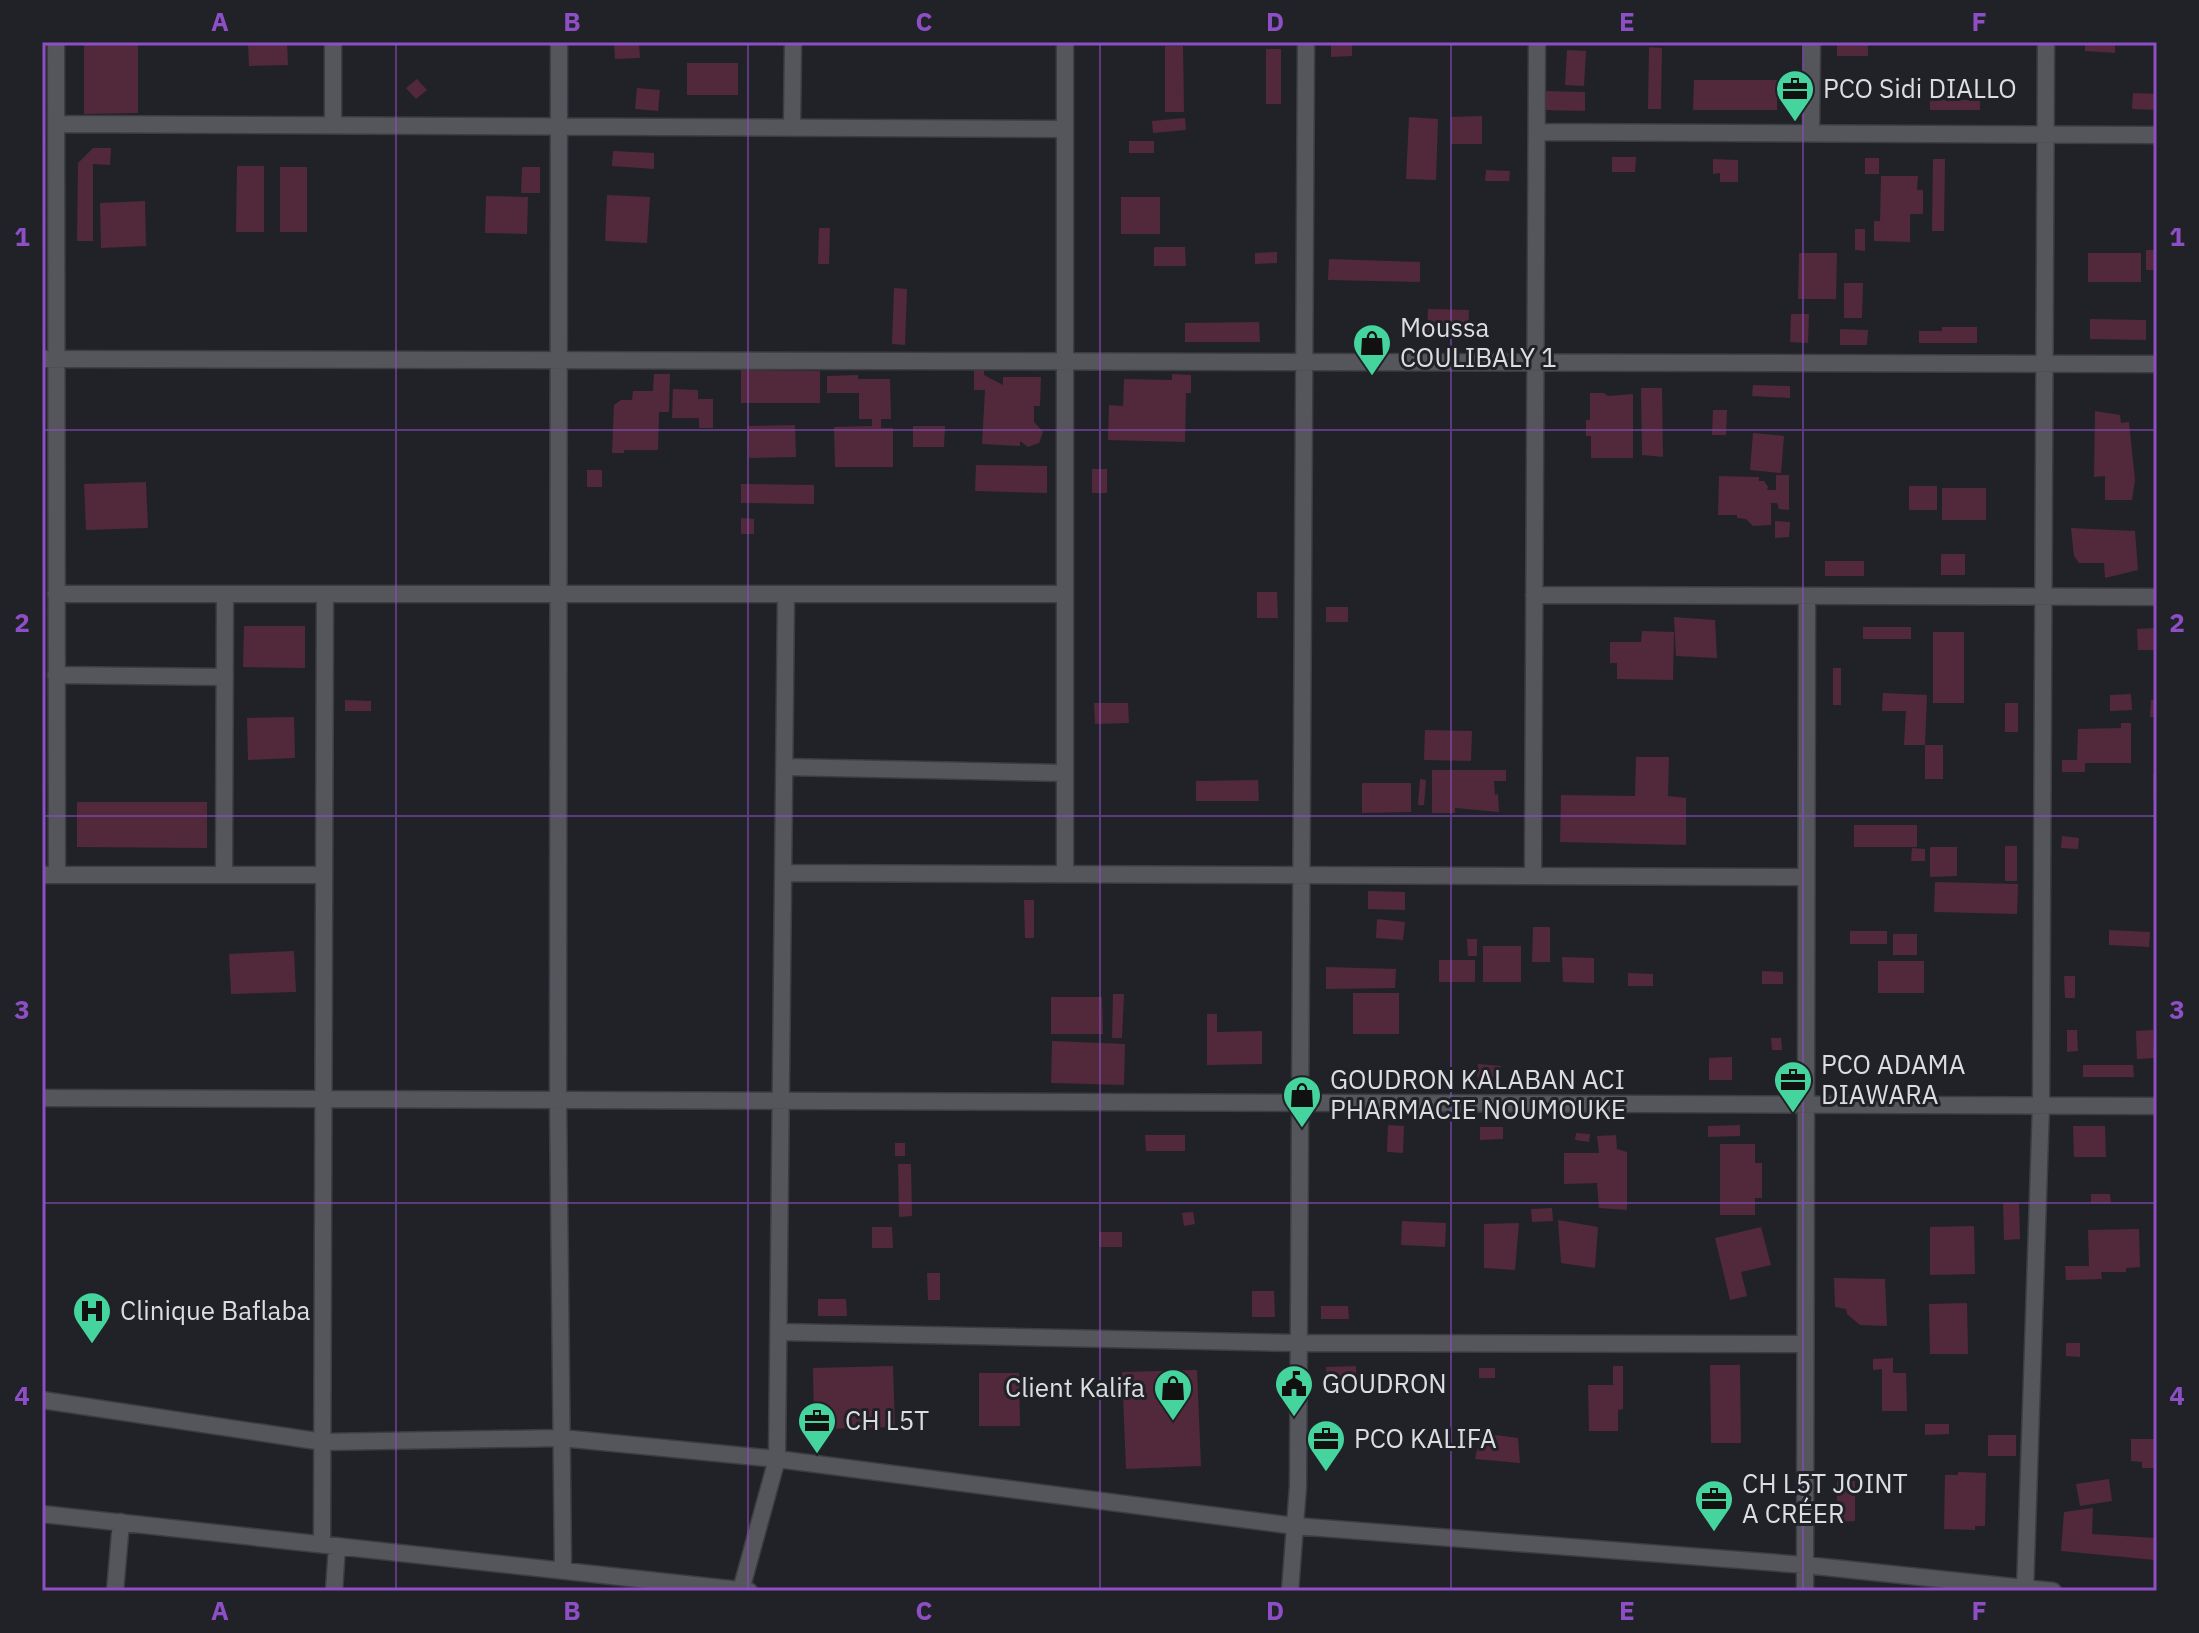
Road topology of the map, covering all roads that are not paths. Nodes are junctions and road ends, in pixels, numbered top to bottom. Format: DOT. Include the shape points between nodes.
graph roads {
  1 [pos="56,42"];
  2 [pos="333,42"];
  3 [pos="559,42"];
  4 [pos="793,42"];
  5 [pos="1065,42"];
  6 [pos="1306,42"];
  7 [pos="1537,42"];
  8 [pos="1812,42"];
  9 [pos="2046,42"];
  10 [pos="56,124"];
  11 [pos="333,125"];
  12 [pos="559,126"];
  13 [pos="792,128"];
  14 [pos="1065,129"];
  15 [pos="1537,132"];
  16 [pos="1811,133"];
  17 [pos="2046,134"];
  18 [pos="2157,135"];
  19 [pos="49,359"];
  20 [pos="559,360"];
  21 [pos="1065,361"];
  22 [pos="1305,362"];
  23 [pos="1535,363"];
  24 [pos="2045,364"];
  25 [pos="2157,364"];
  26 [pos="56,594"];
  27 [pos="225,594"];
  28 [pos="325,594"];
  29 [pos="558,594"];
  30 [pos="786,594"];
  31 [pos="1065,594"];
  32 [pos="1534,595"];
  33 [pos="1807,596"];
  34 [pos="2044,597"];
  35 [pos="2157,597"];
  36 [pos="56,675"];
  37 [pos="225,677"];
  38 [pos="785,767"];
  39 [pos="1064,773"];
  40 [pos="784,873"];
  41 [pos="1065,874"];
  42 [pos="49,875"];
  43 [pos="224,875"];
  44 [pos="324,875"];
  45 [pos="1302,875"];
  46 [pos="1533,875"];
  47 [pos="1806,877"];
  48 [pos="42,1098"];
  49 [pos="324,1099"];
  50 [pos="558,1099"];
  51 [pos="782,1100"];
  52 [pos="1300,1102"];
  53 [pos="1805,1104"];
  54 [pos="2041,1105"];
  55 [pos="2157,1106"];
  56 [pos="780,1332"];
  57 [pos="1299,1343"];
  58 [pos="1803,1344"];
  59 [pos="42,1400"];
  60 [pos="561,1438"];
  61 [pos="323,1442"];
  62 [pos="777,1459"];
  63 [pos="42,1514"];
  64 [pos="121,1522"];
  65 [pos="1295,1526"];
  66 [pos="330,1545"];
  67 [pos="1805,1565"];
  68 [pos="563,1570"];
  69 [pos="714,1589"];
  70 [pos="746,1590"];
  71 [pos="2026,1590"];
  72 [pos="115,1591"];
  73 [pos="334,1591"];
  74 [pos="1290,1591"];
  75 [pos="1805,1591"];
  76 [pos="2053,1591"];
  1 -- 10 [label="street"];
  2 -- 11 [label="street"];
  3 -- 12 [label="street"];
  4 -- 13 [label="street"];
  5 -- 14 [label="street"];
  6 -- 22 [label="street"];
  7 -- 15 [label="street"];
  8 -- 16 [label="street"];
  9 -- 17 [label="street"];
  10 -- 11 [label="street"];
  10 -- 19 [label="street"];
  11 -- 12 [label="street"];
  12 -- 13 [label="street"];
  12 -- 20 [label="street"];
  13 -- 14 [label="street"];
  14 -- 21 [label="street"];
  15 -- 16 [label="street"];
  15 -- 23 [label="street"];
  16 -- 17 [label="street"];
  17 -- 18 [label="street"];
  17 -- 24 [label="street"];
  19 -- 20 [label="street"];
  19 -- 26 [label="street"];
  20 -- 21 [label="street"];
  20 -- 29 [label="street"];
  21 -- 22 [label="street"];
  21 -- 31 [label="street"];
  22 -- 23 [label="street"];
  22 -- 45 [label="street"];
  23 -- 24 [label="street"];
  23 -- 32 [label="street"];
  24 -- 25 [label="street"];
  24 -- 34 [label="street"];
  26 -- 27 [label="street"];
  26 -- 36 [label="street"];
  27 -- 28 [label="street"];
  27 -- 37 [label="street"];
  28 -- 29 [label="street"];
  28 -- 44 [label="street"];
  29 -- 30 [label="street"];
  29 -- 50 [label="street"];
  30 -- 31 [label="street"];
  30 -- 38 [label="street"];
  31 -- 39 [label="street"];
  32 -- 33 [label="street"];
  32 -- 46 [label="street"];
  33 -- 34 [label="street"];
  33 -- 47 [label="street"];
  34 -- 35 [label="street"];
  34 -- 54 [label="street"];
  36 -- 37 [label="street"];
  36 -- 42 [label="street"];
  37 -- 43 [label="street"];
  38 -- 39 [label="street"];
  38 -- 40 [label="street"];
  39 -- 41 [label="street"];
  40 -- 41 [label="street"];
  40 -- 51 [label="street"];
  41 -- 45 [label="street"];
  42 -- 43 [label="street"];
  43 -- 44 [label="street"];
  44 -- 49 [label="street"];
  45 -- 46 [label="street"];
  45 -- 52 [label="street"];
  46 -- 47 [label="street"];
  47 -- 53 [label="street"];
  48 -- 49 [label="street"];
  49 -- 50 [label="street"];
  49 -- 61 [label="street"];
  50 -- 51 [label="street"];
  50 -- 60 [label="street"];
  51 -- 52 [label="street"];
  51 -- 56 [label="street"];
  52 -- 53 [label="street"];
  52 -- 57 [label="street"];
  53 -- 54 [label="street"];
  53 -- 58 [label="street"];
  54 -- 55 [label="street"];
  54 -- 71 [label="street"];
  56 -- 57 [label="street"];
  56 -- 62 [label="street"];
  57 -- 58 [label="street"];
  57 -- 65 [label="street"];
  58 -- 67 [label="street"];
  59 -- 61 [label="street"];
  60 -- 61 [label="street"];
  60 -- 62 [label="street"];
  60 -- 68 [label="street"];
  61 -- 66 [label="street"];
  62 -- 65 [label="street"];
  62 -- 70 [label="street"];
  63 -- 64 [label="street"];
  64 -- 66 [label="street"];
  64 -- 72 [label="street"];
  65 -- 67 [label="street"];
  65 -- 74 [label="street"];
  66 -- 68 [label="street"];
  66 -- 73 [label="street"];
  67 -- 71 [label="street"];
  67 -- 75 [label="street"];
  68 -- 69 [label="street"];
  69 -- 70 [label="street"];
  71 -- 76 [label="street"];
}
